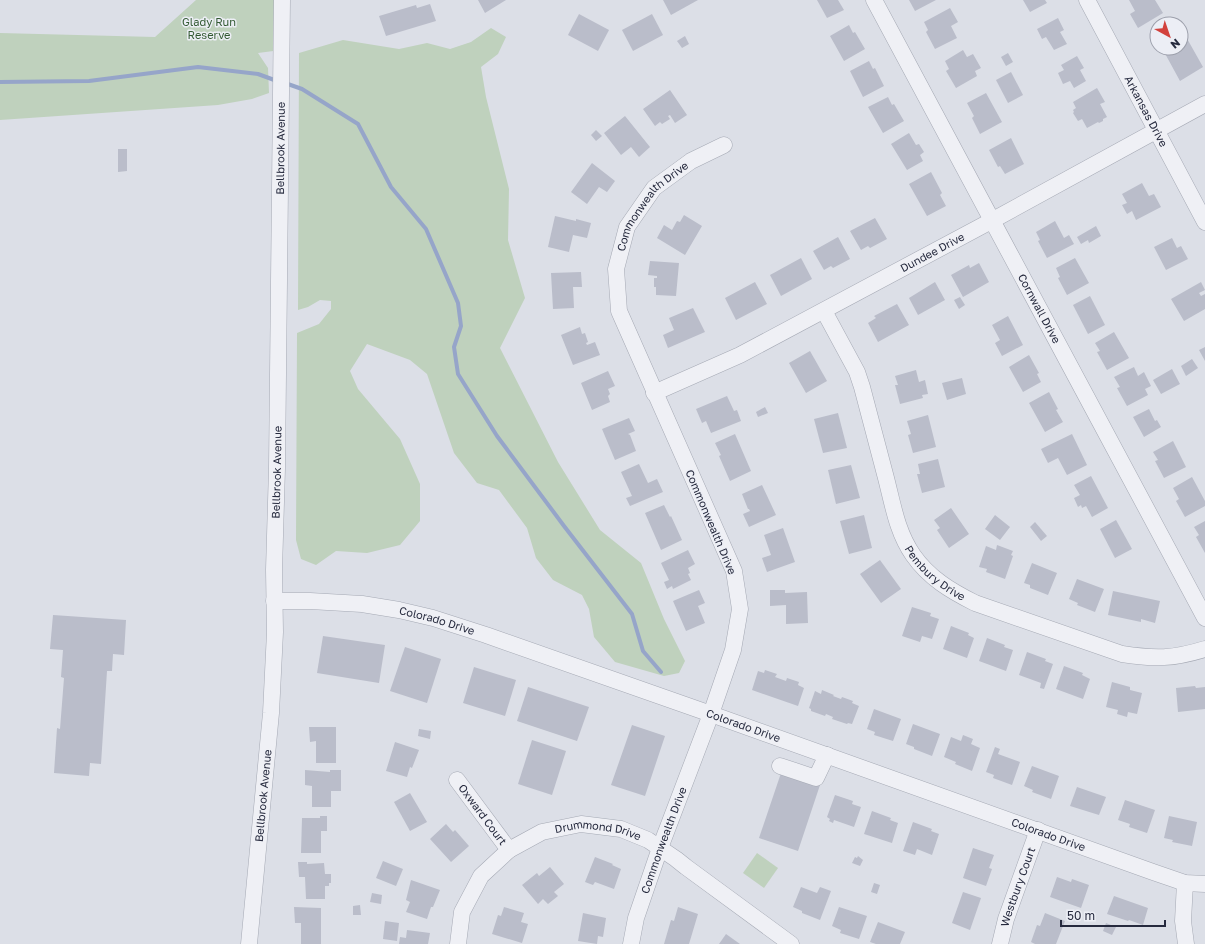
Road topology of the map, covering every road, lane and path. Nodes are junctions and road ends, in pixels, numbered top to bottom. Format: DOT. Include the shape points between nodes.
graph roads {
  1 [pos="282,0"];
  2 [pos="874,0"];
  3 [pos="1087,0"];
  4 [pos="1205,104"];
  5 [pos="1157,130"];
  6 [pos="724,145"];
  7 [pos="992,220"];
  8 [pos="1205,222"];
  9 [pos="824,311"];
  10 [pos="654,393"];
  11 [pos="274,601"];
  12 [pos="1205,618"];
  13 [pos="1205,649"];
  14 [pos="711,714"];
  15 [pos="827,755"];
  16 [pos="780,766"];
  17 [pos="457,780"];
  18 [pos="1038,830"];
  19 [pos="660,848"];
  20 [pos="509,850"];
  21 [pos="1185,883"];
  22 [pos="1205,884"];
  23 [pos="249,944"];
  24 [pos="458,944"];
  25 [pos="631,944"];
  26 [pos="791,944"];
  27 [pos="1000,944"];
  28 [pos="1186,944"];
  1 -- 11 [label="street, Bellbrook Avenue"];
  2 -- 7 [label="street, Cornwall Drive"];
  3 -- 5 [label="street, Arkansas Drive"];
  4 -- 5 [label="street, Dundee Drive"];
  5 -- 7 [label="street, Dundee Drive"];
  5 -- 8 [label="street, Arkansas Drive"];
  6 -- 10 [label="street, Commonwealth Drive" via="691,161 654,188 627,228 616,269 619,311"];
  7 -- 9 [label="street, Dundee Drive"];
  7 -- 12 [label="street, Cornwall Drive"];
  9 -- 10 [label="street, Dundee Drive" via="740,355"];
  9 -- 13 [label="street, Pembury Drive" via="862,387 899,530 914,556 938,581 975,603 1122,654 1146,658 1170,657 1184,656"];
  10 -- 14 [label="street, Commonwealth Drive" via="734,571 740,609 733,650"];
  11 -- 14 [label="street, Colorado Drive" via="362,604 433,618"];
  11 -- 23 [label="street, Bellbrook Avenue" via="271,713"];
  14 -- 15 [label="street, Colorado Drive"];
  14 -- 19 [label="street, Commonwealth Drive"];
  15 -- 16 [label="street" via="816,778"];
  15 -- 18 [label="street, Colorado Drive"];
  17 -- 20 [label="street, Oxward Court"];
  18 -- 21 [label="street, Colorado Drive"];
  18 -- 27 [label="street, Westbury Court" via="1006,918"];
  19 -- 20 [label="street, Drummond Drive" via="621,829 582,824 542,832"];
  19 -- 25 [label="street, Commonwealth Drive" via="636,918"];
  19 -- 26 [label="street, Drummond Drive"];
  20 -- 24 [label="street, Drummond Drive" via="481,876 462,912"];
  21 -- 22 [label="street, Colorado Drive"];
  21 -- 28 [label="street" via="1183,921"];
}
